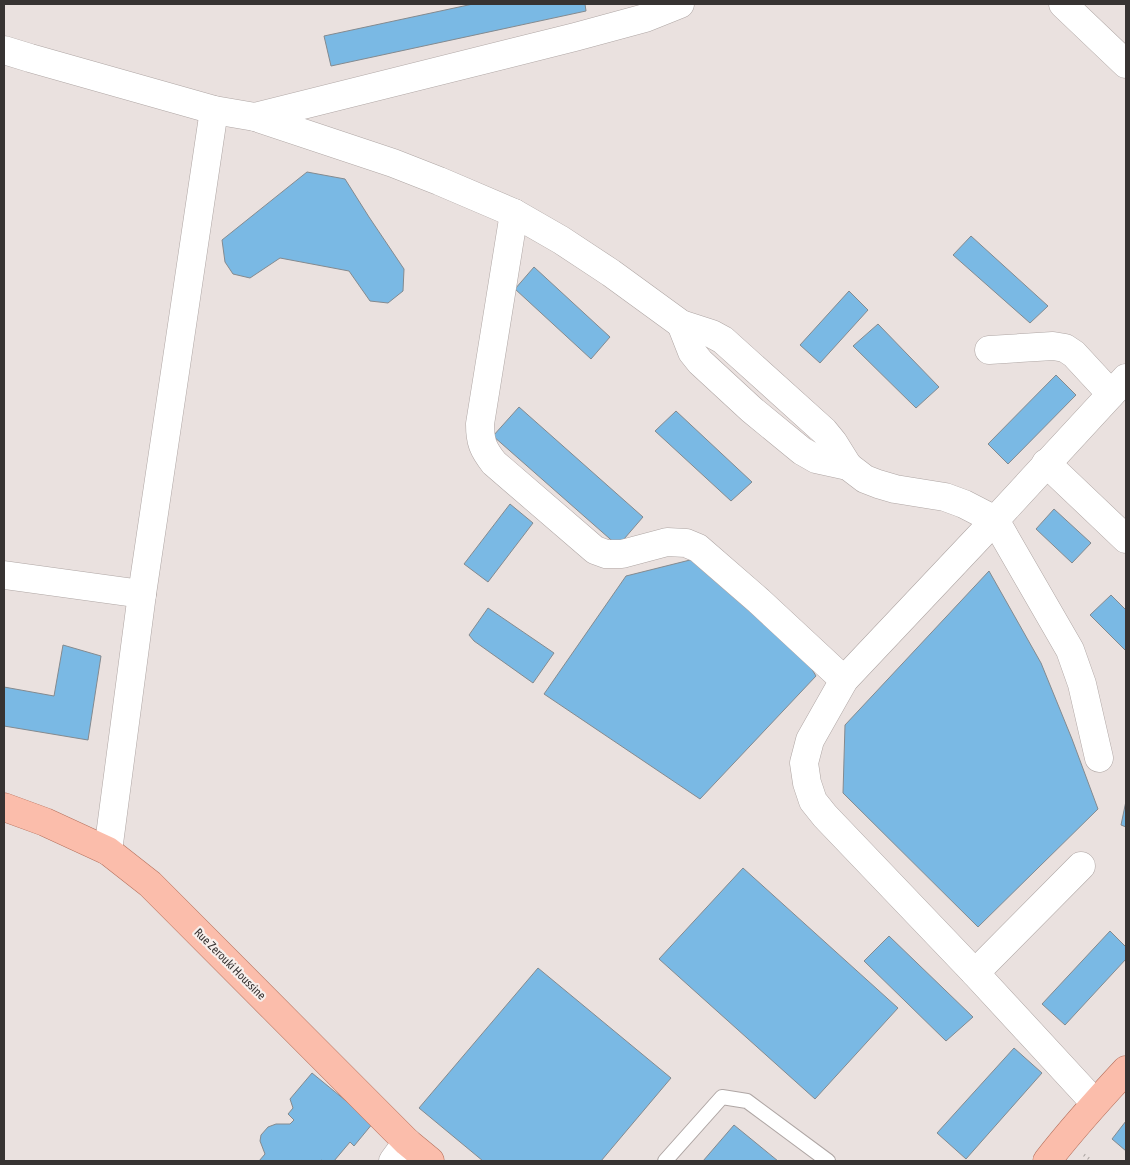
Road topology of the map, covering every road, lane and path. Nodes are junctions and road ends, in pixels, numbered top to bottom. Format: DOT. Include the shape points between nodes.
graph roads {
  1 [pos="680,4"];
  2 [pos="1063,4"];
  3 [pos="4,50"];
  4 [pos="1126,64"];
  5 [pos="214,110"];
  6 [pos="254,117"];
  7 [pos="514,213"];
  8 [pos="989,350"];
  9 [pos="1119,386"];
  10 [pos="1046,463"];
  11 [pos="995,520"];
  12 [pos="1126,538"];
  13 [pos="4,575"];
  14 [pos="142,594"];
  15 [pos="844,680"];
  16 [pos="1099,758"];
  17 [pos="4,807"];
  18 [pos="108,851"];
  19 [pos="1081,866"];
  20 [pos="976,972"];
  21 [pos="1126,1070"];
  22 [pos="1095,1103"];
  23 [pos="400,1152"];
  24 [pos="430,1161"];
  25 [pos="665,1161"];
  26 [pos="828,1161"];
  27 [pos="1047,1161"];
  1 -- 6 [label="street" via="576,38"];
  2 -- 4 [label="street"];
  3 -- 5 [label="street"];
  5 -- 6 [label="street"];
  5 -- 14 [label="street"];
  6 -- 7 [label="street" via="393,163"];
  7 -- 11 [label="street" via="569,245 681,324 723,340 824,431 848,466 865,478 895,489 944,497"];
  7 -- 15 [label="street" via="480,424 480,439 488,456 595,550 622,554 667,542 686,543 698,548"];
  8 -- 9 [label="street" via="1065,348"];
  9 -- 10 [label="street"];
  10 -- 11 [label="street"];
  10 -- 12 [label="street"];
  11 -- 15 [label="street"];
  11 -- 16 [label="street" via="1070,650 1082,684"];
  13 -- 14 [label="street"];
  14 -- 18 [label="street"];
  15 -- 20 [label="street" via="810,740 804,763 812,801"];
  17 -- 18 [label="main road, Rue Zerouki Houssine"];
  18 -- 23 [label="main road, Rue Zerouki Houssine" via="150,884"];
  19 -- 20 [label="street"];
  20 -- 22 [label="street"];
  21 -- 22 [label="main road"];
  22 -- 27 [label="main road"];
  23 -- 24 [label="main road, Rue Zerouki Houssine"];
  25 -- 26 [label="lane" via="722,1097 747,1101"];
}
